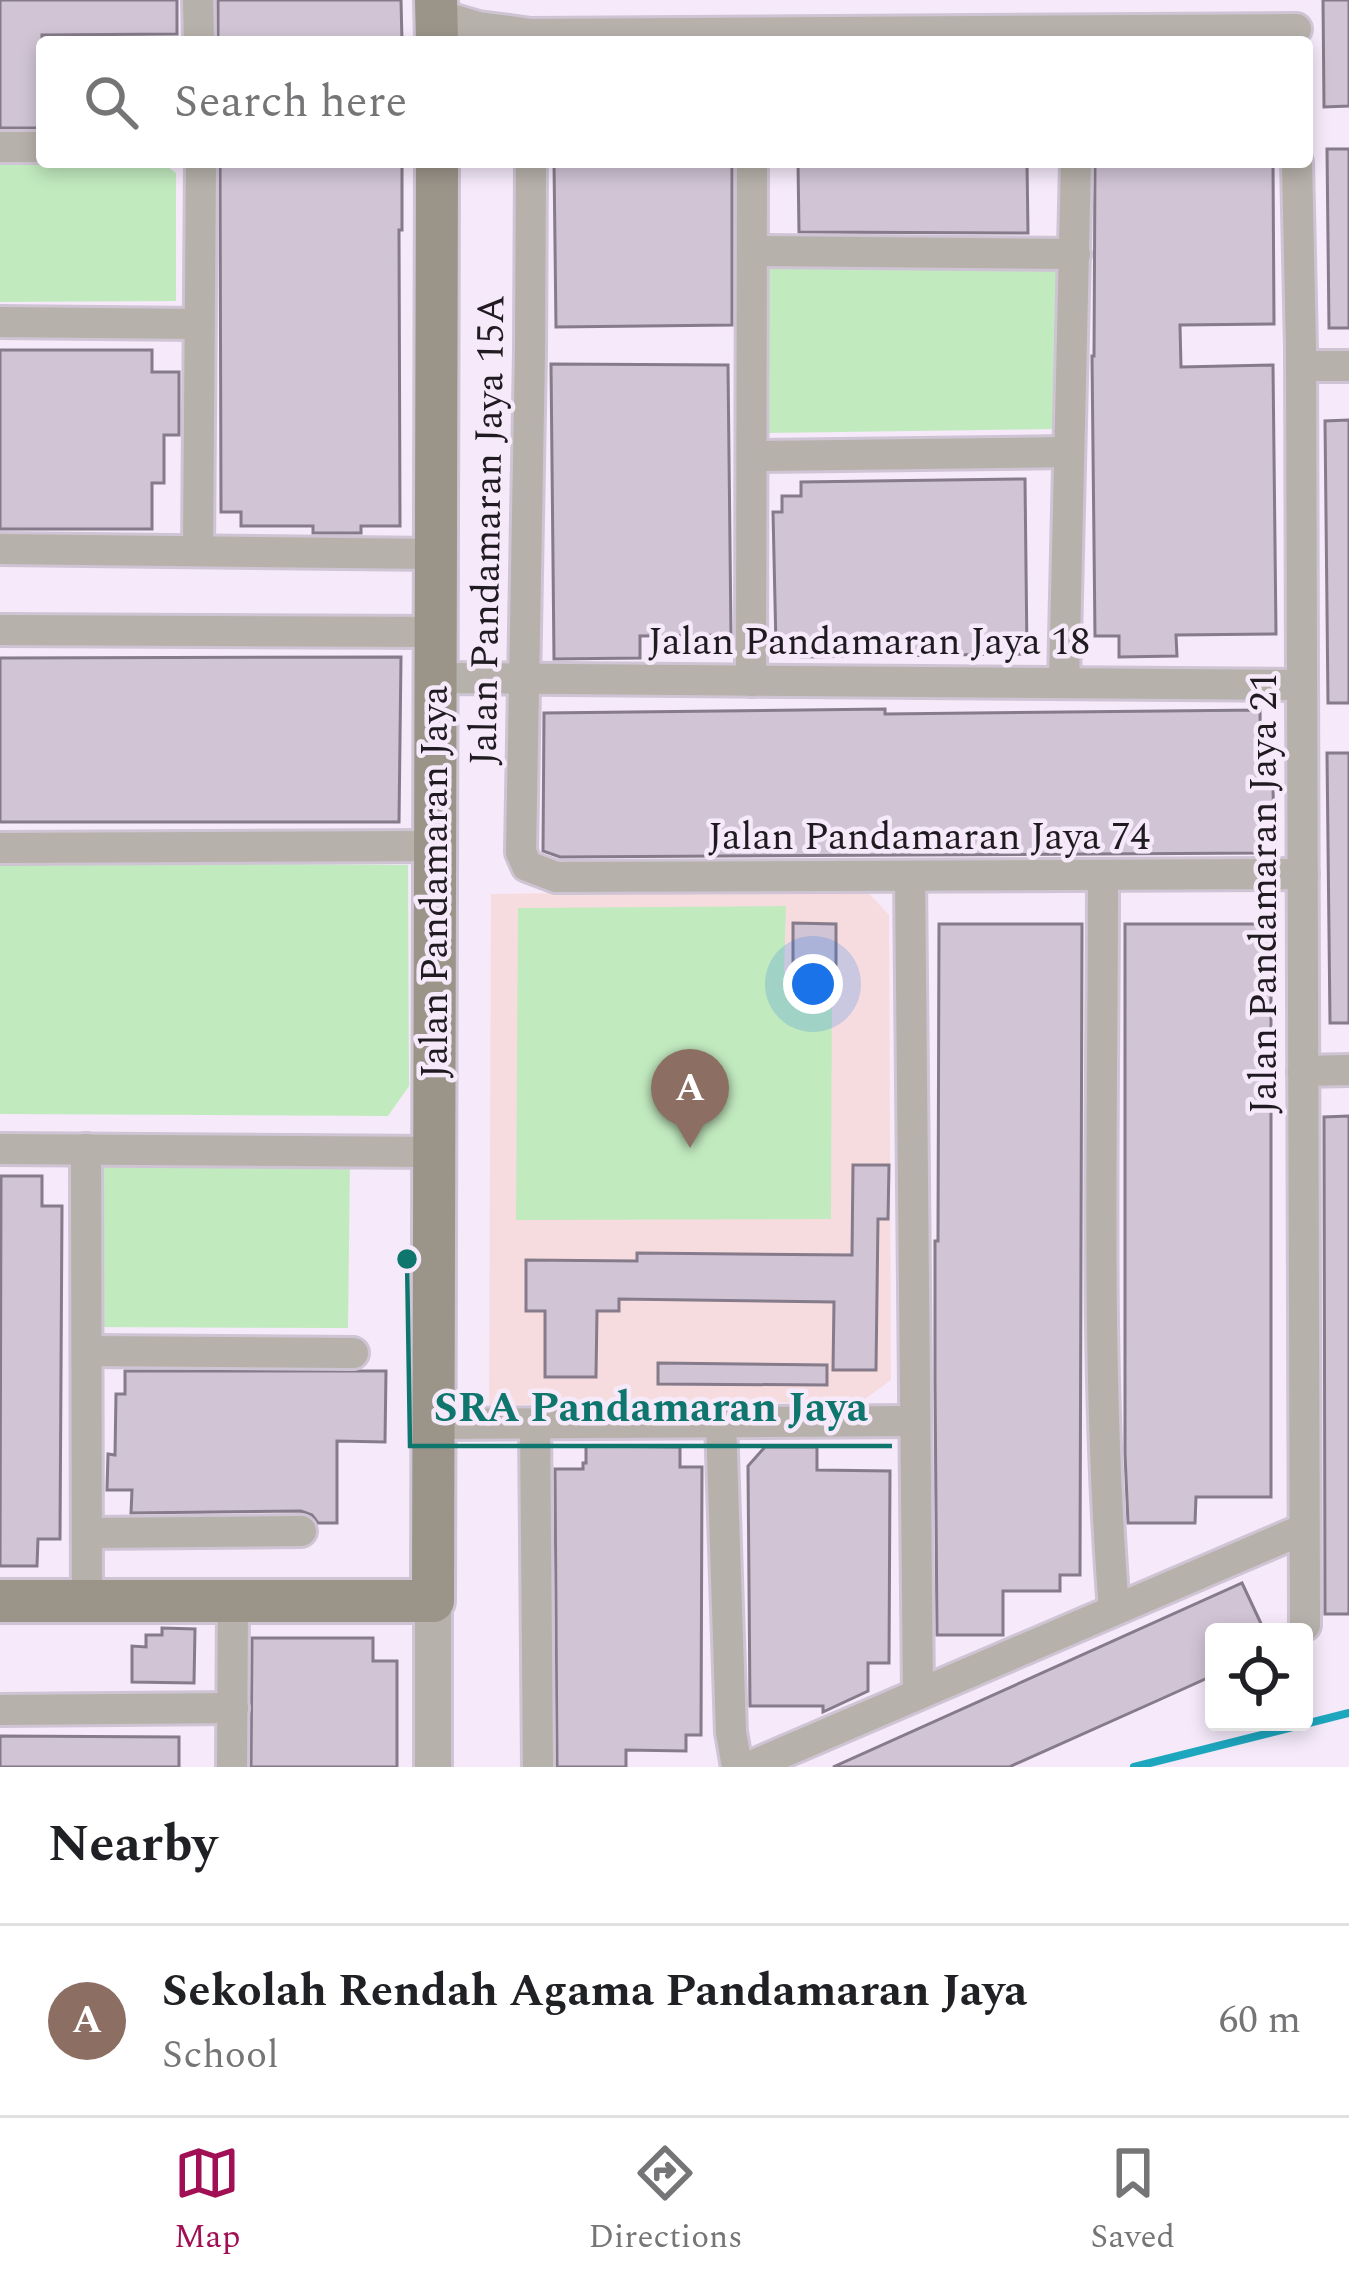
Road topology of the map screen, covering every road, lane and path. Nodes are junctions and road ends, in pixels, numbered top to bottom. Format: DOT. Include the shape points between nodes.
graph roads {
  1 [pos="198,0"];
  2 [pos="437,19"];
  3 [pos="1295,24"];
  4 [pos="199,36"];
  5 [pos="520,36"];
  6 [pos="1077,36"];
  7 [pos="0,147"];
  8 [pos="36,147"];
  9 [pos="201,168"];
  10 [pos="437,168"];
  11 [pos="531,168"];
  12 [pos="752,168"];
  13 [pos="1076,168"];
  14 [pos="1297,168"];
  15 [pos="753,251"];
  16 [pos="1075,254"];
  17 [pos="0,322"];
  18 [pos="198,324"];
  19 [pos="1301,366"];
  20 [pos="1349,366"];
  21 [pos="1068,452"];
  22 [pos="753,456"];
  23 [pos="0,548"];
  24 [pos="198,551"];
  25 [pos="436,554"];
  26 [pos="0,630"];
  27 [pos="436,632"];
  28 [pos="436,678"];
  29 [pos="525,679"];
  30 [pos="751,680"];
  31 [pos="1064,683"];
  32 [pos="1302,685"];
  33 [pos="435,846"];
  34 [pos="0,848"];
  35 [pos="1303,874"];
  36 [pos="910,876"];
  37 [pos="1103,876"];
  38 [pos="556,877"];
  39 [pos="1349,1070"];
  40 [pos="1303,1071"];
  41 [pos="0,1148"];
  42 [pos="86,1149"];
  43 [pos="434,1152"];
  44 [pos="87,1351"];
  45 [pos="352,1353"];
  46 [pos="915,1420"];
  47 [pos="721,1422"];
  48 [pos="535,1423"];
  49 [pos="434,1424"];
  50 [pos="1304,1529"];
  51 [pos="301,1531"];
  52 [pos="87,1533"];
  53 [pos="0,1601"];
  54 [pos="87,1601"];
  55 [pos="233,1601"];
  56 [pos="433,1601"];
  57 [pos="1114,1610"];
  58 [pos="1305,1623"];
  59 [pos="918,1694"];
  60 [pos="233,1708"];
  61 [pos="0,1710"];
  62 [pos="232,1767"];
  63 [pos="433,1767"];
  64 [pos="538,1767"];
  65 [pos="737,1767"];
  66 [pos="749,1767"];
  1 -- 4 [label="street"];
  2 -- 5 [label="street"];
  3 -- 6 [label="street"];
  7 -- 8 [label="street"];
  9 -- 18 [label="street"];
  10 -- 25 [label="main road, Jalan Pandamaran Jaya"];
  11 -- 29 [label="street, Jalan Pandamaran Jaya 15A"];
  12 -- 15 [label="street"];
  13 -- 16 [label="street"];
  14 -- 19 [label="street, Jalan Pandamaran Jaya 21"];
  15 -- 16 [label="street"];
  15 -- 22 [label="street"];
  16 -- 21 [label="street"];
  17 -- 18 [label="street"];
  18 -- 24 [label="street"];
  19 -- 20 [label="street"];
  19 -- 32 [label="street, Jalan Pandamaran Jaya 21"];
  21 -- 22 [label="street"];
  21 -- 31 [label="street"];
  22 -- 30 [label="street"];
  23 -- 24 [label="street"];
  24 -- 25 [label="street"];
  25 -- 27 [label="main road, Jalan Pandamaran Jaya"];
  26 -- 27 [label="street"];
  27 -- 28 [label="main road, Jalan Pandamaran Jaya"];
  28 -- 29 [label="street, Jalan Pandamaran Jaya 18"];
  28 -- 33 [label="main road, Jalan Pandamaran Jaya"];
  29 -- 30 [label="street, Jalan Pandamaran Jaya 18"];
  29 -- 38 [label="street, Jalan Pandamaran Jaya 15A" via="521,852 527,866"];
  30 -- 31 [label="street, Jalan Pandamaran Jaya 18"];
  31 -- 32 [label="street, Jalan Pandamaran Jaya 18"];
  32 -- 35 [label="street, Jalan Pandamaran Jaya 21"];
  33 -- 34 [label="street"];
  33 -- 43 [label="main road, Jalan Pandamaran Jaya"];
  35 -- 37 [label="street, Jalan Pandamaran Jaya 74"];
  35 -- 40 [label="street, Jalan Pandamaran Jaya 21"];
  36 -- 37 [label="street, Jalan Pandamaran Jaya 74"];
  36 -- 38 [label="street, Jalan Pandamaran Jaya 74"];
  36 -- 46 [label="street"];
  37 -- 57 [label="street"];
  39 -- 40 [label="street"];
  40 -- 50 [label="street, Jalan Pandamaran Jaya 21"];
  41 -- 42 [label="street"];
  42 -- 43 [label="street"];
  42 -- 44 [label="street"];
  43 -- 49 [label="main road, Jalan Pandamaran Jaya"];
  44 -- 45 [label="street"];
  44 -- 52 [label="street"];
  46 -- 47 [label="street"];
  46 -- 59 [label="street"];
  47 -- 48 [label="street"];
  47 -- 65 [label="street"];
  48 -- 49 [label="street"];
  48 -- 64 [label="street"];
  49 -- 56 [label="main road, Jalan Pandamaran Jaya"];
  50 -- 57 [label="street"];
  50 -- 58 [label="street, Jalan Pandamaran Jaya 21"];
  51 -- 52 [label="street"];
  52 -- 54 [label="street"];
  53 -- 54 [label="main road"];
  54 -- 55 [label="main road"];
  55 -- 56 [label="main road"];
  55 -- 60 [label="street"];
  56 -- 63 [label="street, Jalan Pandamaran Jaya"];
  57 -- 59 [label="street"];
  59 -- 66 [label="street"];
  60 -- 61 [label="street"];
  60 -- 62 [label="street"];
}
